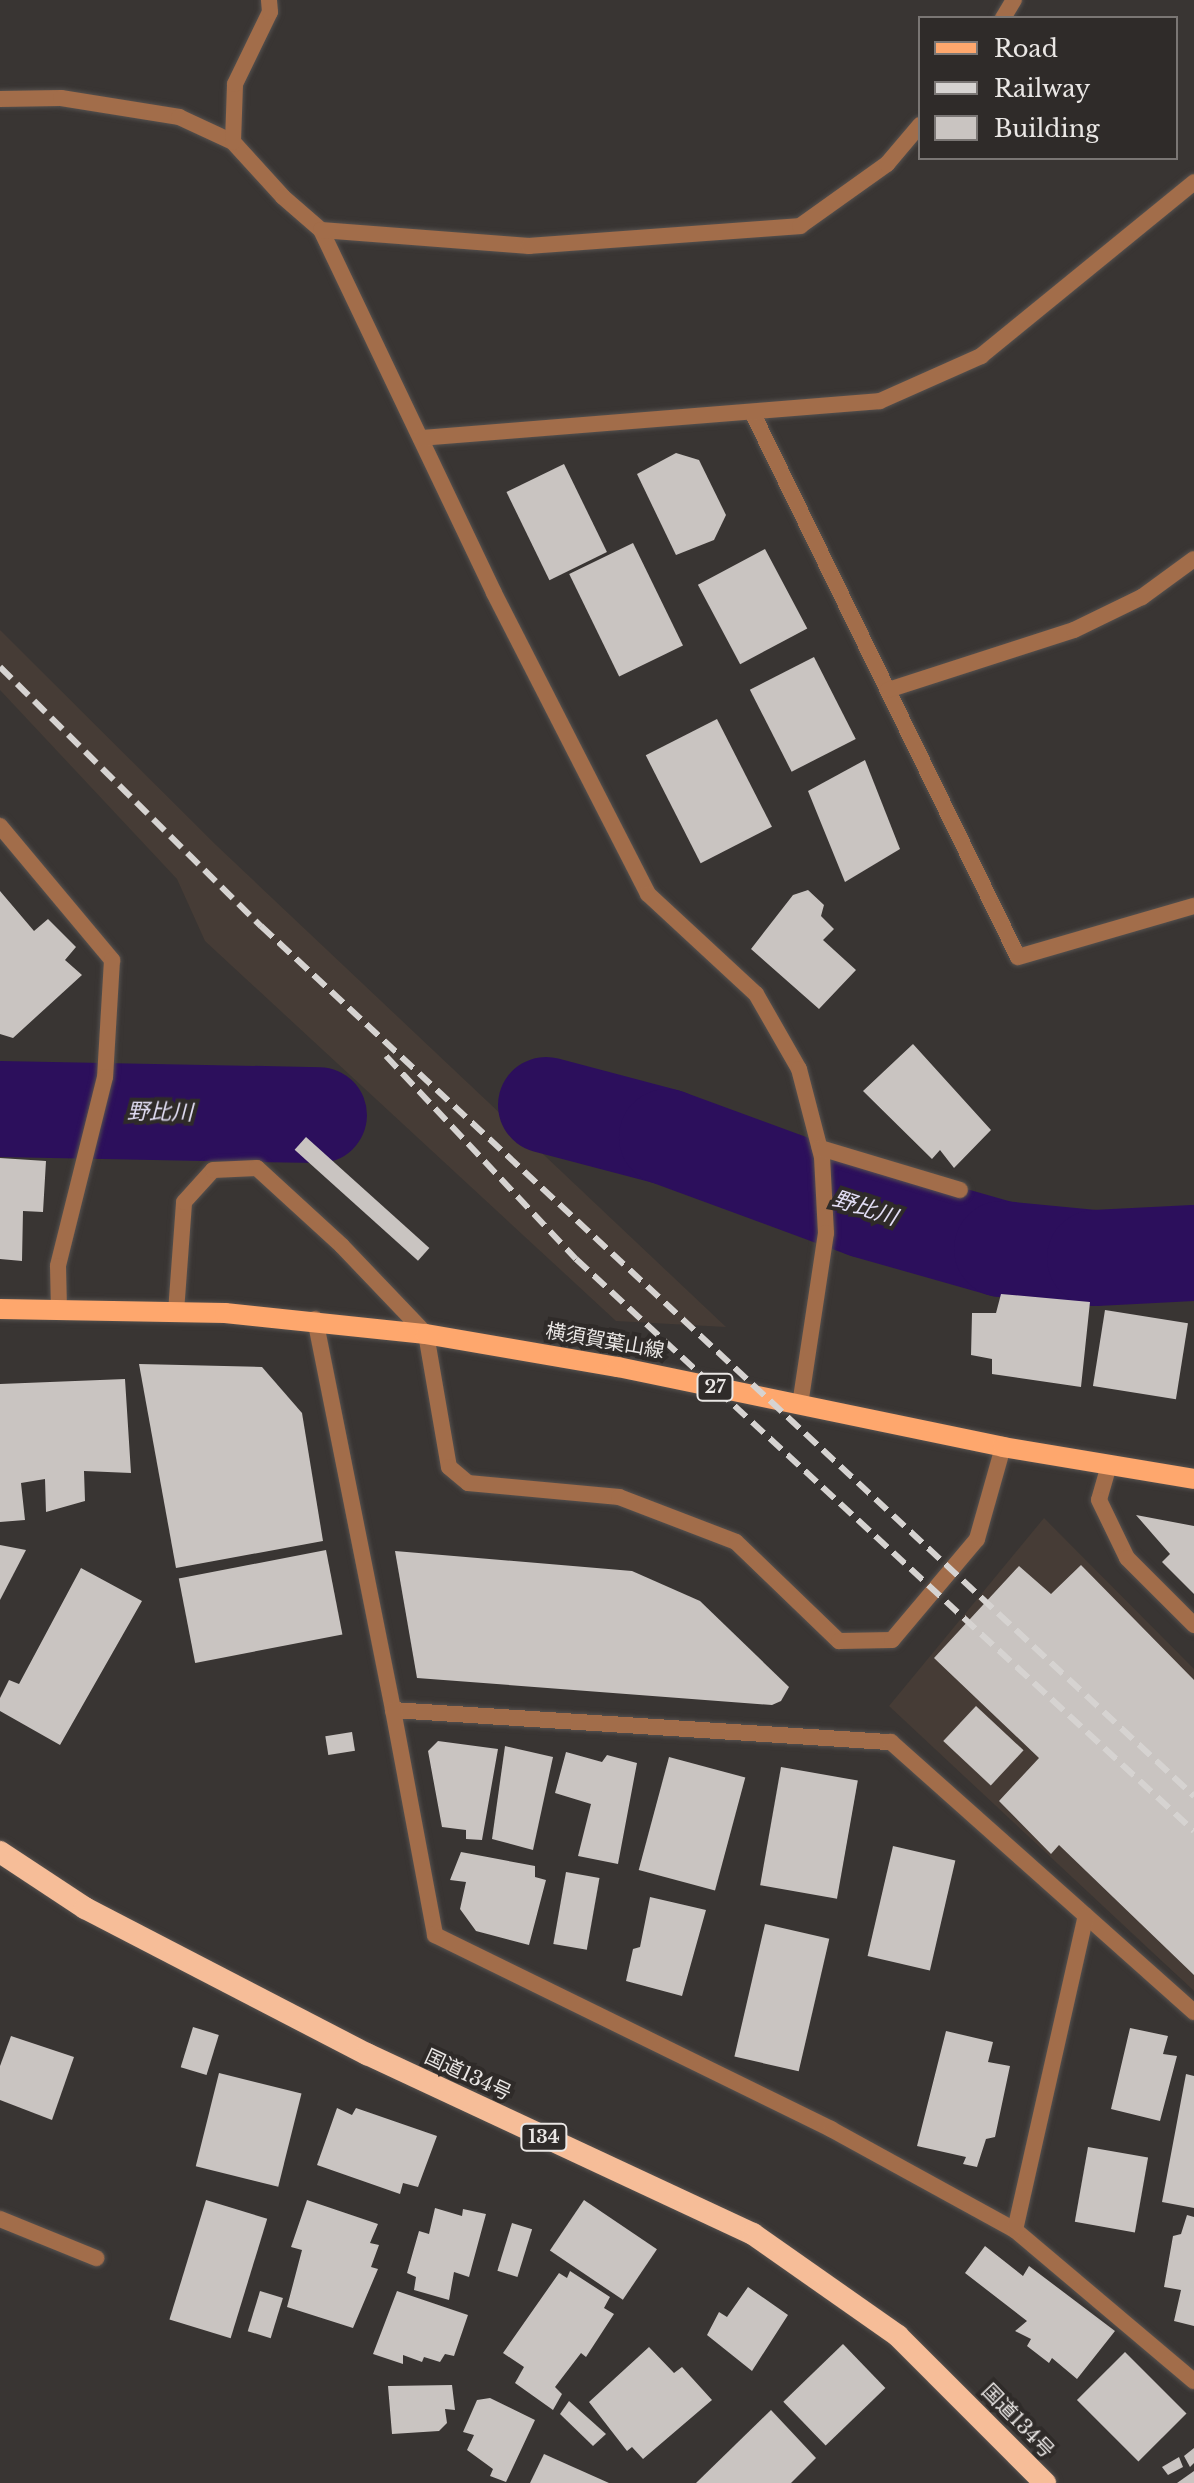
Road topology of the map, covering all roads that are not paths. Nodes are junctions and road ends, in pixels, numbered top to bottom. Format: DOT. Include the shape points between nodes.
graph roads {
  1 [pos="269,0"];
  2 [pos="0,99"];
  3 [pos="918,127"];
  4 [pos="233,142"];
  5 [pos="1194,182"];
  6 [pos="321,230"];
  7 [pos="753,414"];
  8 [pos="421,438"];
  9 [pos="1194,559"];
  10 [pos="888,690"];
  11 [pos="0,826"];
  12 [pos="1194,906"];
  13 [pos="821,1152"];
  14 [pos="960,1190"];
  15 [pos="0,1309"];
  16 [pos="59,1309"];
  17 [pos="176,1312"];
  18 [pos="315,1319"];
  19 [pos="426,1334"];
  20 [pos="800,1404"];
  21 [pos="1003,1447"];
  22 [pos="1109,1465"];
  23 [pos="1194,1479"];
  24 [pos="1194,1625"];
  25 [pos="393,1710"];
  26 [pos="0,1852"];
  27 [pos="1086,1916"];
  28 [pos="1194,2012"];
  29 [pos="0,2219"];
  30 [pos="1015,2230"];
  31 [pos="96,2258"];
  32 [pos="1194,2381"];
  33 [pos="1045,2483"];
  1 -- 4 [label="street" via="270,12 235,84"];
  2 -- 4 [label="street" via="61,98 179,117"];
  3 -- 6 [label="street" via="887,164 800,226 529,246"];
  4 -- 6 [label="street"];
  5 -- 7 [label="street" via="981,356 880,401"];
  6 -- 8 [label="street"];
  7 -- 8 [label="street" via="548,424"];
  7 -- 10 [label="street"];
  8 -- 13 [label="street" via="648,894 756,994 799,1069"];
  9 -- 10 [label="street" via="1142,597 1074,630"];
  10 -- 12 [label="street" via="1018,957"];
  11 -- 16 [label="street" via="112,960 105,1077 58,1266"];
  13 -- 14 [label="street"];
  13 -- 20 [label="street" via="826,1233"];
  15 -- 16 [label="main road, 横須賀葉山線 / 27"];
  16 -- 17 [label="main road, 横須賀葉山線 / 27"];
  17 -- 18 [label="main road, 横須賀葉山線 / 27"];
  17 -- 19 [label="street" via="184,1202 213,1170 257,1168"];
  18 -- 19 [label="main road, 横須賀葉山線 / 27"];
  18 -- 25 [label="street"];
  19 -- 20 [label="main road, 横須賀葉山線 / 27"];
  19 -- 21 [label="street" via="449,1467 468,1483 619,1497 736,1542 839,1641 892,1640 977,1539"];
  20 -- 21 [label="main road, 横須賀葉山線 / 27"];
  21 -- 22 [label="main road, 横須賀葉山線 / 27"];
  22 -- 23 [label="main road, 横須賀葉山線 / 27"];
  22 -- 24 [label="street" via="1099,1500 1127,1558"];
  25 -- 27 [label="street" via="891,1742"];
  25 -- 30 [label="street" via="435,1935 831,2129"];
  26 -- 33 [label="highway, 国道134号 / 134" via="85,1908 367,2054 753,2234 898,2336"];
  27 -- 28 [label="street"];
  27 -- 30 [label="street"];
  29 -- 31 [label="street"];
  30 -- 32 [label="street"];
}
